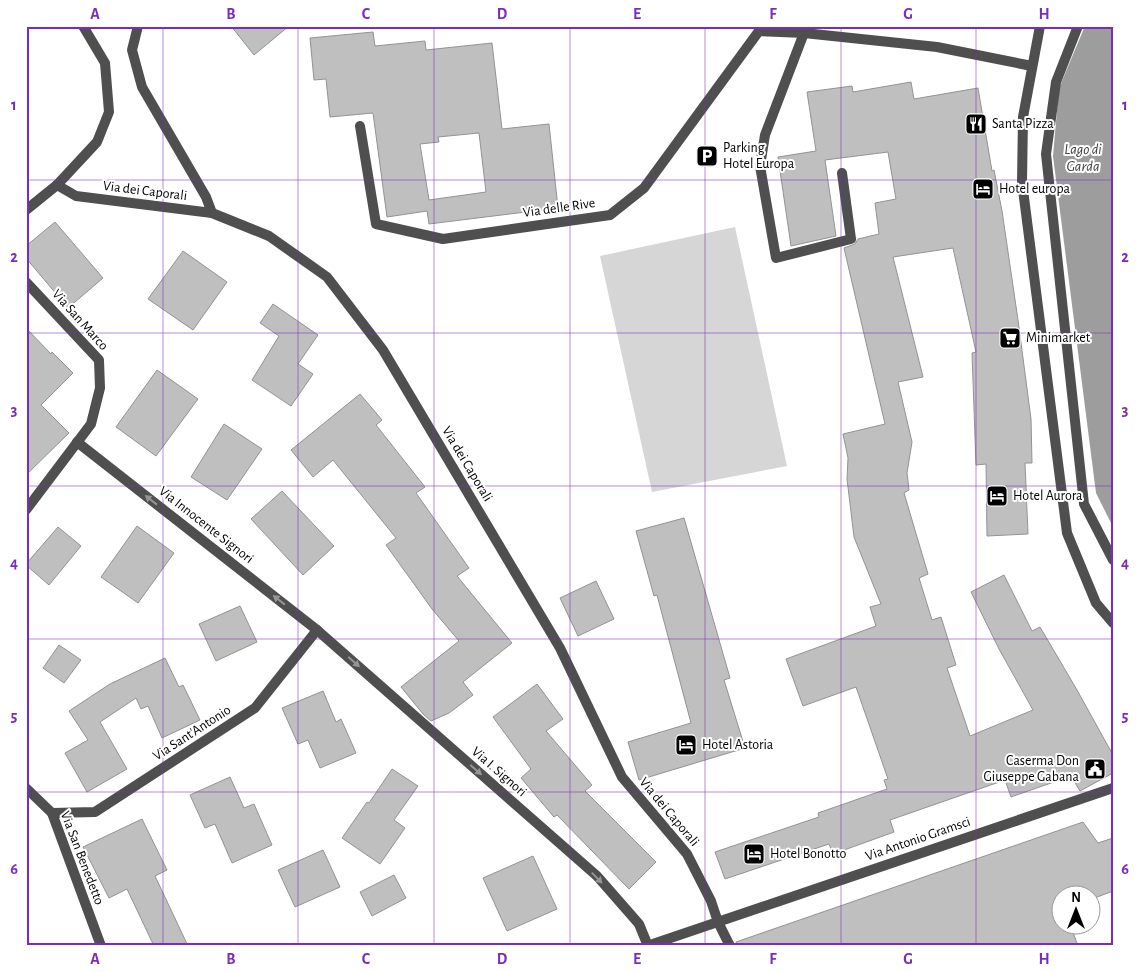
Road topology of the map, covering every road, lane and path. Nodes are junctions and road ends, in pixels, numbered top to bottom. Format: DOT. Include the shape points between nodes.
graph roads {
  1 [pos="83,26"];
  2 [pos="138,26"];
  3 [pos="1040,26"];
  4 [pos="1078,26"];
  5 [pos="758,29"];
  6 [pos="804,33"];
  7 [pos="1032,66"];
  8 [pos="360,126"];
  9 [pos="842,173"];
  10 [pos="57,185"];
  11 [pos="26,210"];
  12 [pos="212,214"];
  13 [pos="26,282"];
  14 [pos="77,442"];
  15 [pos="26,510"];
  16 [pos="1113,560"];
  17 [pos="1113,623"];
  18 [pos="317,630"];
  19 [pos="26,788"];
  20 [pos="1113,788"];
  21 [pos="52,813"];
  22 [pos="718,922"];
  23 [pos="101,946"];
  24 [pos="648,946"];
  25 [pos="730,946"];
  1 -- 10 [label="street" via="105,63 109,112 97,142"];
  2 -- 12 [label="street" via="132,50 142,87"];
  3 -- 7 [label="street"];
  4 -- 16 [label="street" via="1056,82 1046,154 1084,504"];
  5 -- 6 [label="street, Via delle Rive"];
  5 -- 8 [label="street, Via delle Rive" via="644,188 610,215 443,239 376,224"];
  6 -- 7 [label="street, Via delle Rive" via="937,46"];
  6 -- 9 [label="street" via="765,135 760,166 776,258 851,239"];
  7 -- 17 [label="street" via="1023,117 1022,182 1067,533 1096,603"];
  10 -- 11 [label="street"];
  10 -- 12 [label="street, Via dei Caporali" via="76,196"];
  12 -- 22 [label="street, Via dei Caporali" via="269,236 327,278 383,350 560,648 622,776 687,854 712,901"];
  13 -- 14 [label="street, Via San Marco" via="99,360 100,388 91,424"];
  14 -- 15 [label="street, Via San Marco"];
  18 -- 14 [label="street, Via Innocente Signori, one-way"];
  18 -- 21 [label="street, Via Sant'Antonio" via="255,708 95,812"];
  18 -- 24 [label="street, Via I. Signori, one-way" via="597,876 639,924"];
  19 -- 21 [label="street, Via San Benedetto"];
  20 -- 22 [label="street, Via Antonio Gramsci"];
  21 -- 23 [label="street, Via San Benedetto"];
  22 -- 24 [label="street, Via Antonio Gramsci"];
  22 -- 25 [label="street, Via dei Caporali"];
}
